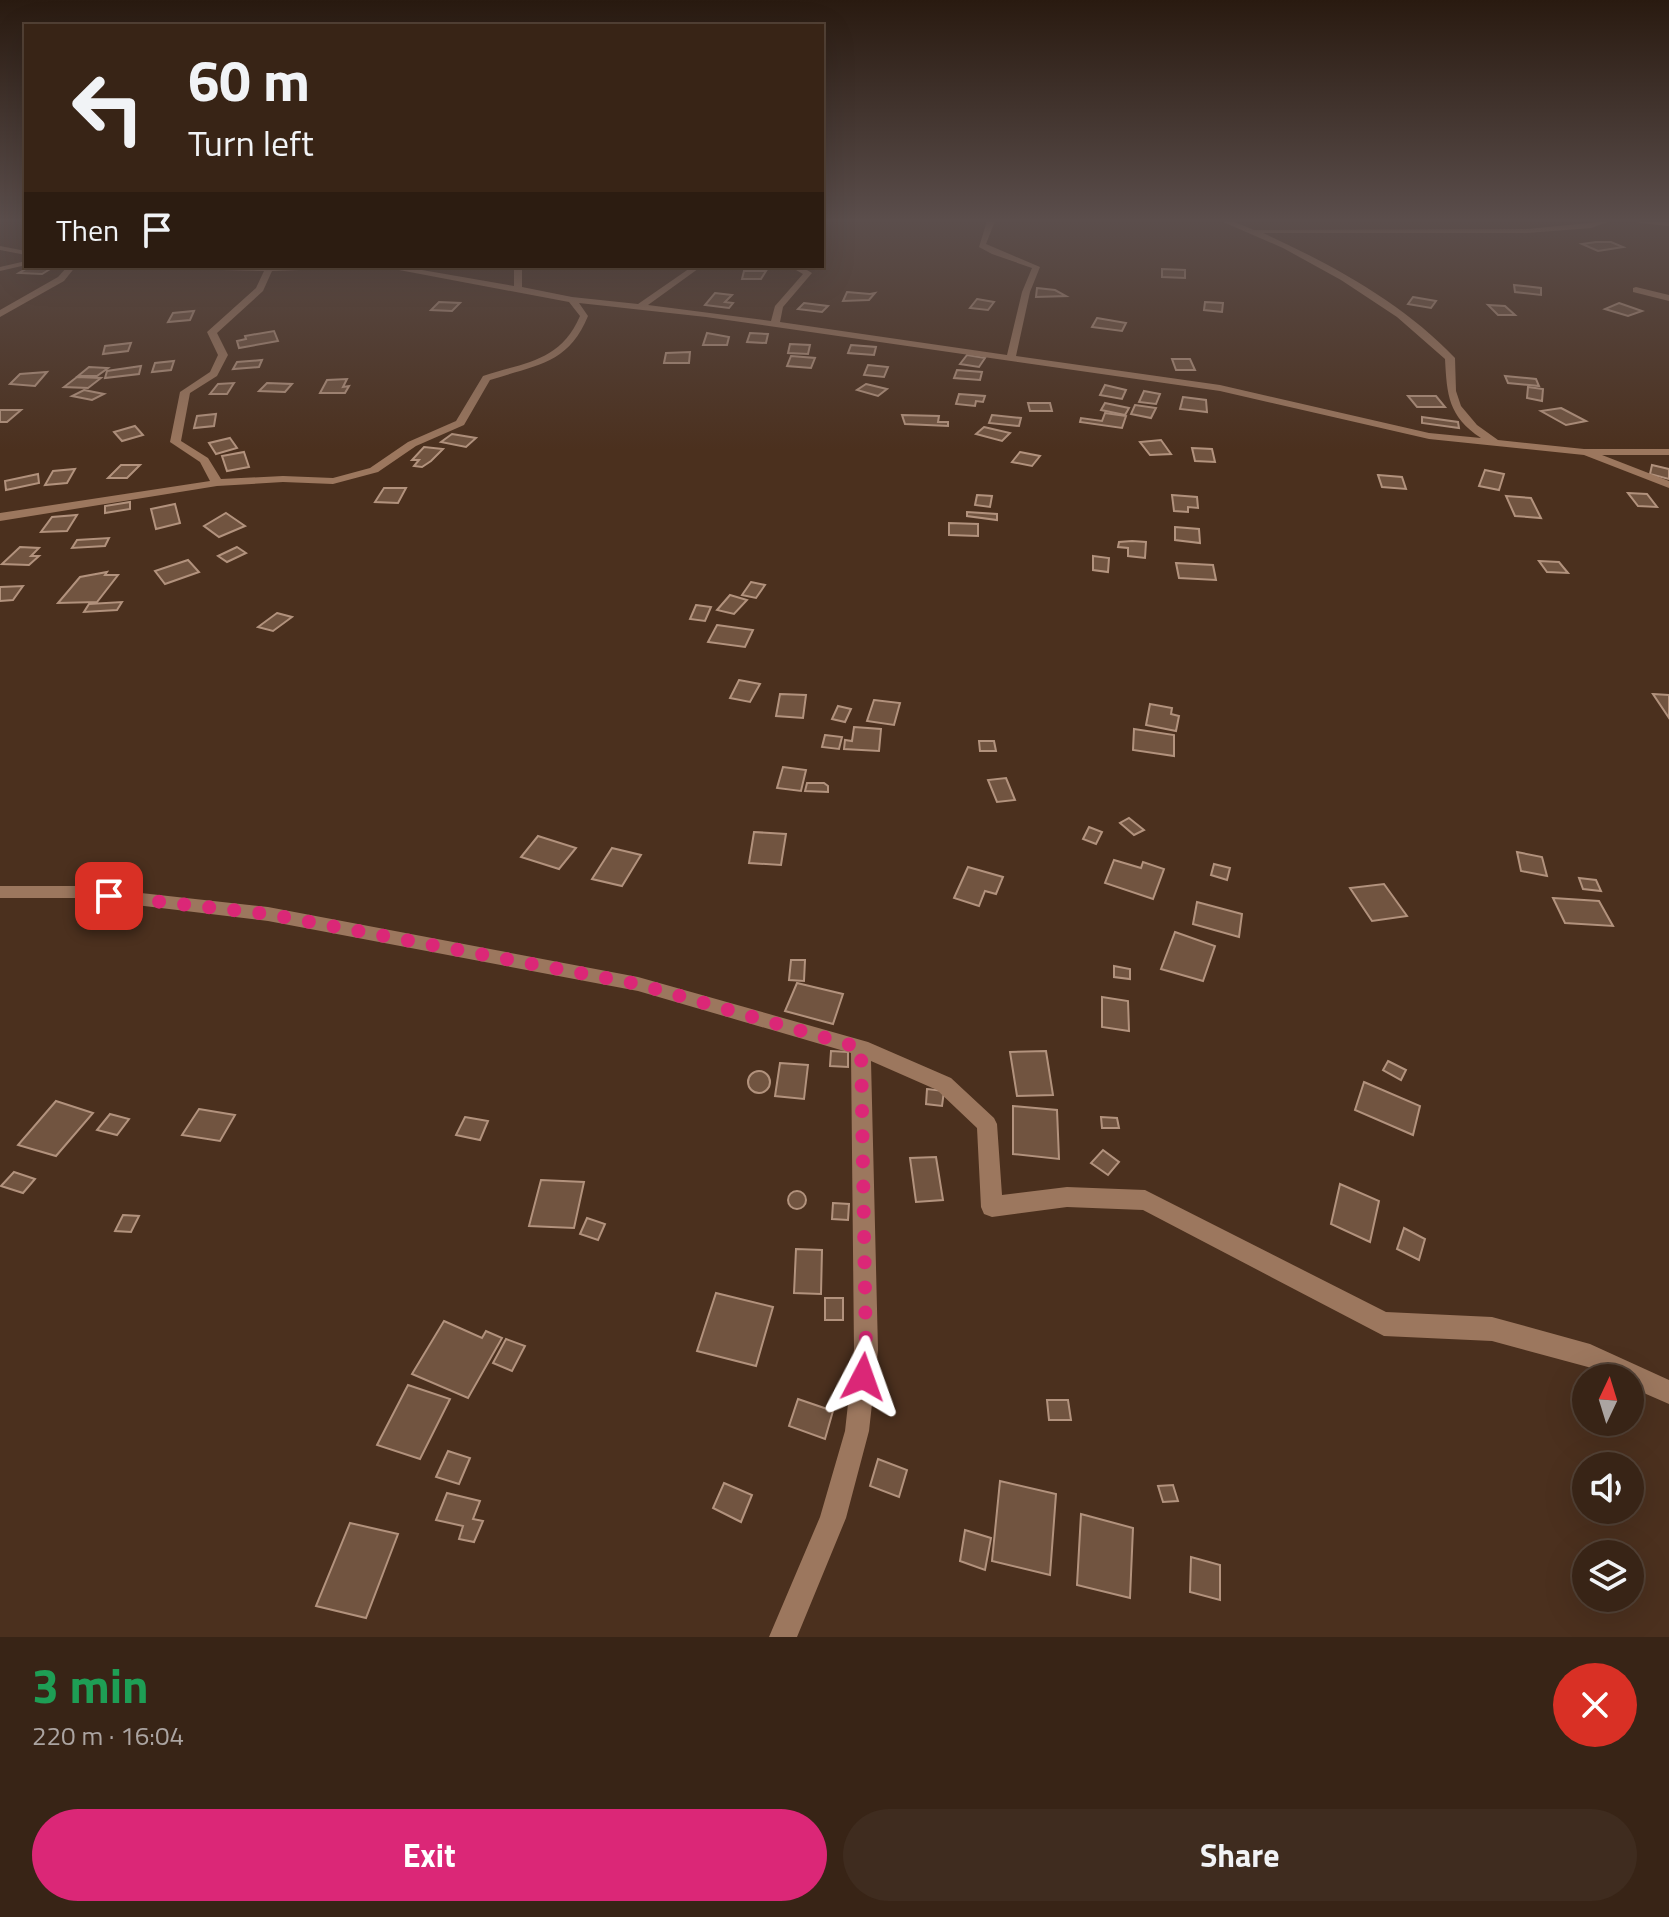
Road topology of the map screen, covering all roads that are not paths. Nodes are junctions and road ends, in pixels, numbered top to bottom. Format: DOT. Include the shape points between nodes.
graph roads {
  1 [pos="29,297"];
  2 [pos="251,297"];
  3 [pos="560,297"];
  4 [pos="653,297"];
  5 [pos="787,297"];
  6 [pos="1025,297"];
  7 [pos="1373,297"];
  8 [pos="572,300"];
  9 [pos="638,308"];
  10 [pos="0,314"];
  11 [pos="775,324"];
  12 [pos="1011,359"];
  13 [pos="1504,444"];
  14 [pos="1584,452"];
  15 [pos="1669,452"];
  16 [pos="217,483"];
  17 [pos="1669,485"];
  18 [pos="0,517"];
  19 [pos="0,892"];
  20 [pos="861,1048"];
  21 [pos="1669,1392"];
  22 [pos="783,1637"];
  1 -- 10 [label="street"];
  2 -- 16 [label="street" via="212,332 223,355 214,374 185,392 177,416 175,442 204,460"];
  3 -- 8 [label="street"];
  4 -- 9 [label="street"];
  5 -- 11 [label="street"];
  6 -- 12 [label="street"];
  7 -- 13 [label="street" via="1450,358 1451,395 1479,435"];
  8 -- 9 [label="street"];
  8 -- 16 [label="street" via="584,316 569,348 486,378 460,423 412,444 374,470 333,481"];
  9 -- 11 [label="street"];
  11 -- 12 [label="street"];
  12 -- 13 [label="street" via="1220,388 1429,436"];
  13 -- 14 [label="street"];
  14 -- 15 [label="street"];
  14 -- 17 [label="street"];
  16 -- 18 [label="street"];
  19 -- 20 [label="street" via="78,892 268,914 638,984"];
  20 -- 21 [label="street" via="944,1084 987,1124 992,1207 1067,1197 1145,1200 1384,1324 1492,1329 1590,1356"];
  20 -- 22 [label="street" via="866,1350 857,1431 833,1518"];
}
